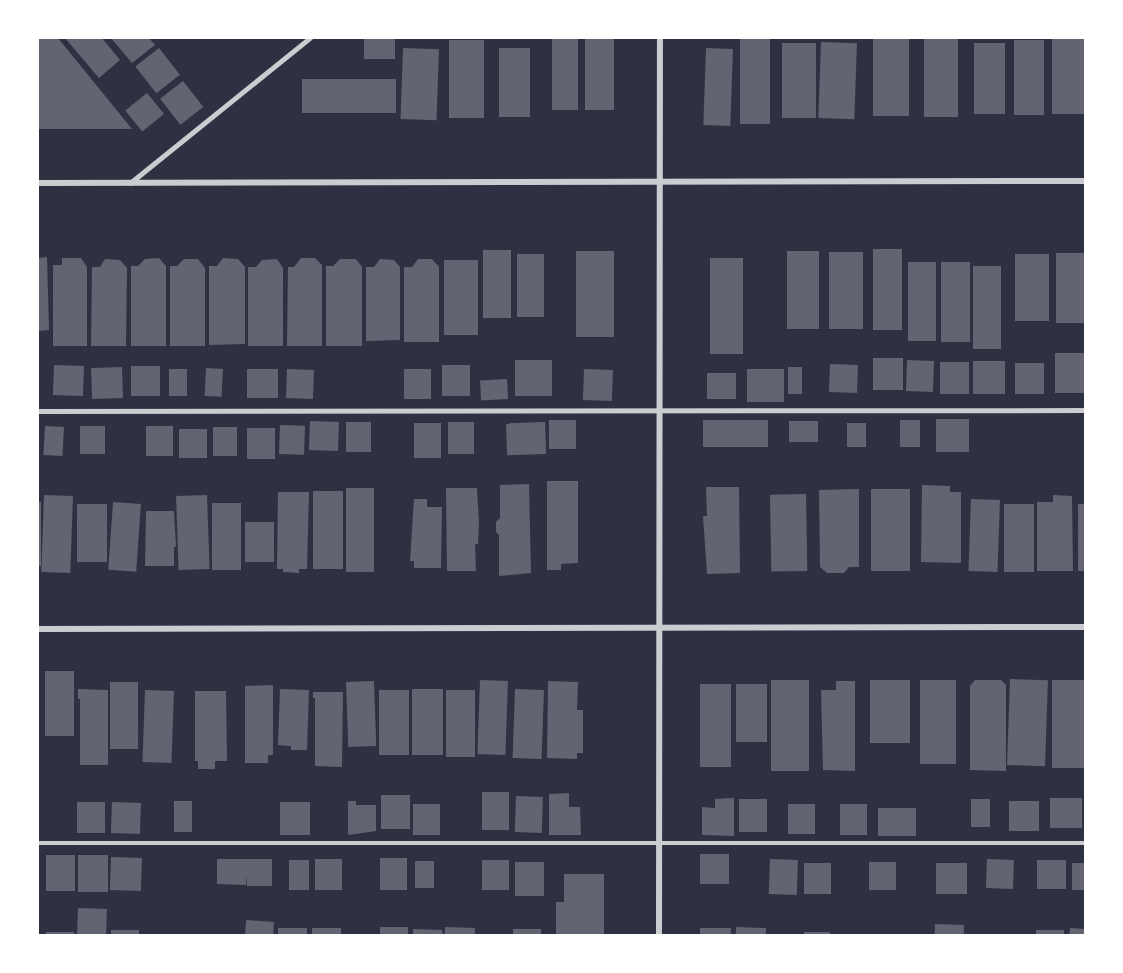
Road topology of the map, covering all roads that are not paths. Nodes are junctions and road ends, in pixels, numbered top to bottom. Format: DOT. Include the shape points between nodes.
graph roads {
  1 [pos="310,38"];
  2 [pos="660,38"];
  3 [pos="1086,181"];
  4 [pos="661,182"];
  5 [pos="38,183"];
  6 [pos="130,183"];
  7 [pos="661,410"];
  8 [pos="1086,410"];
  9 [pos="38,411"];
  10 [pos="1086,627"];
  11 [pos="661,628"];
  12 [pos="38,629"];
  13 [pos="38,843"];
  14 [pos="660,843"];
  15 [pos="1086,843"];
  16 [pos="659,936"];
  1 -- 6 [label="lane"];
  2 -- 4 [label="street"];
  3 -- 4 [label="street"];
  4 -- 6 [label="street"];
  4 -- 7 [label="street"];
  5 -- 6 [label="street"];
  7 -- 8 [label="lane"];
  7 -- 9 [label="lane"];
  7 -- 11 [label="street"];
  10 -- 11 [label="street"];
  11 -- 12 [label="street"];
  11 -- 14 [label="street"];
  13 -- 14 [label="lane"];
  14 -- 15 [label="lane"];
  14 -- 16 [label="street"];
}
